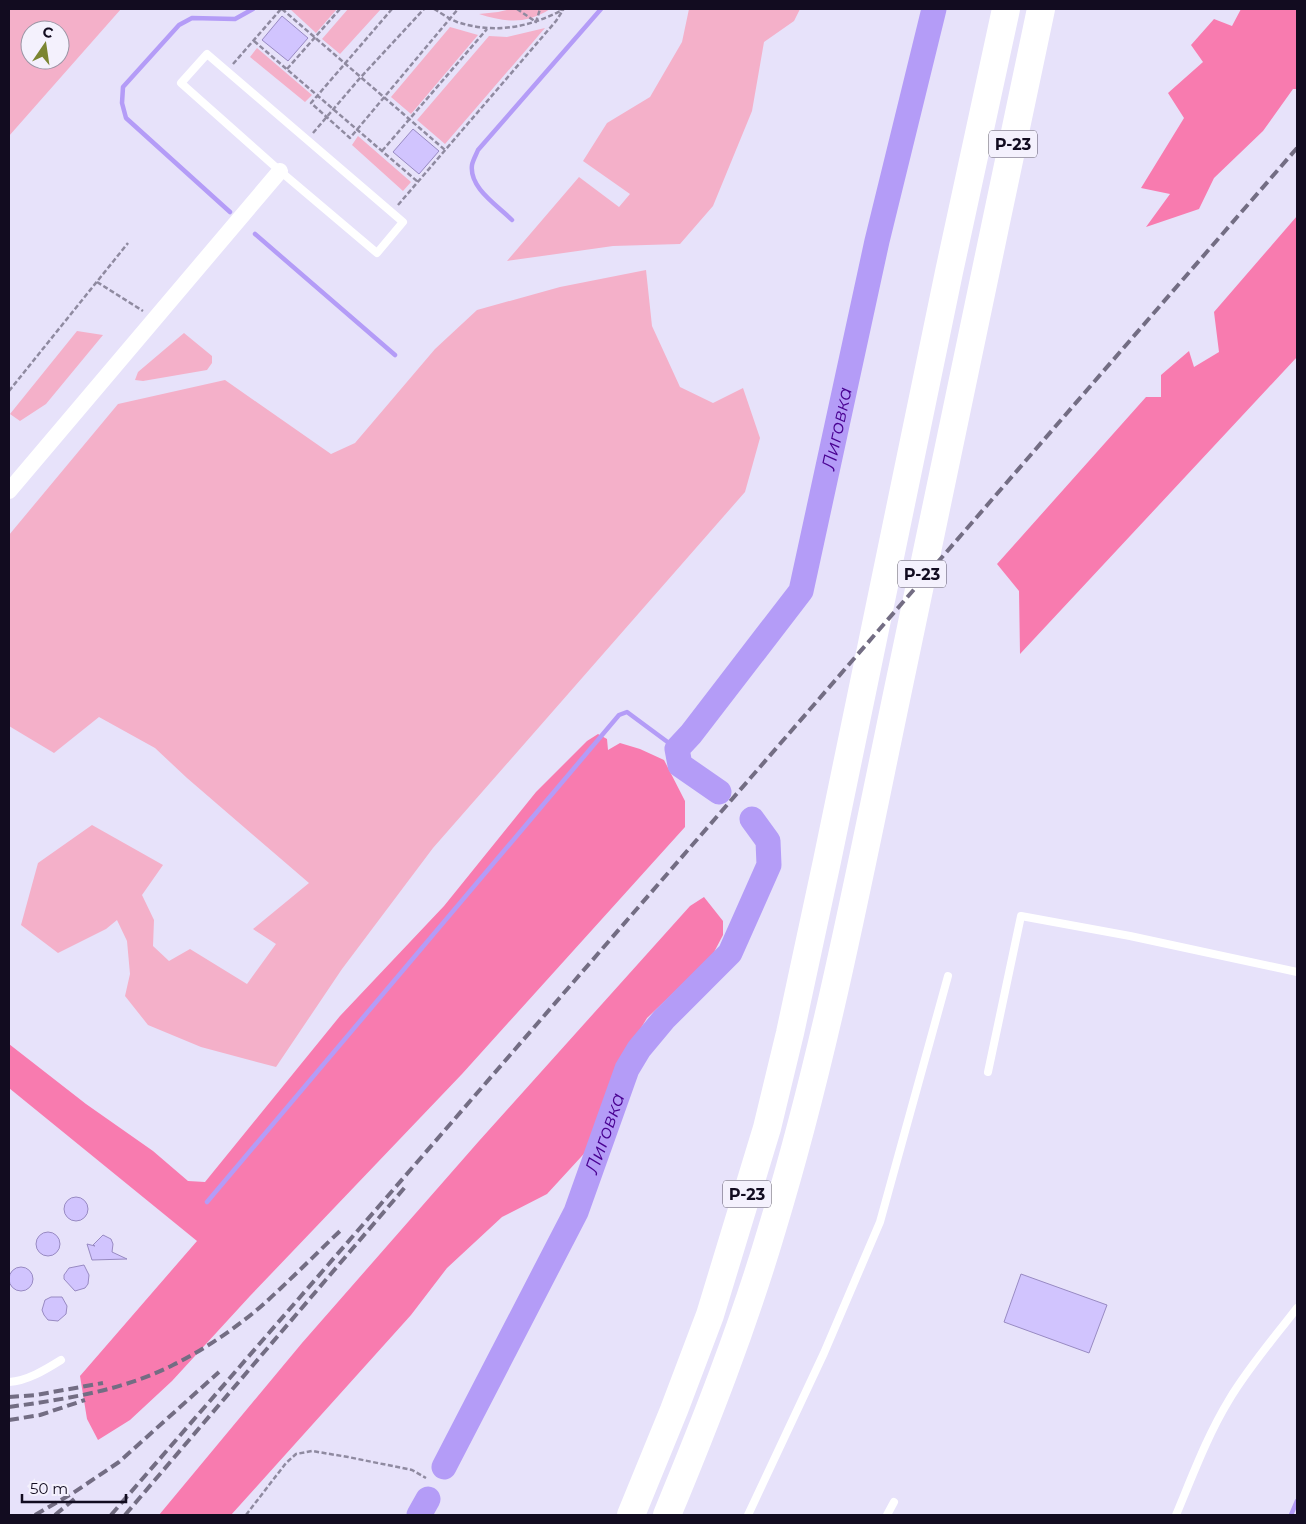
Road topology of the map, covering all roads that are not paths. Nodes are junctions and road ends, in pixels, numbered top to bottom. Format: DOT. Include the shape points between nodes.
graph roads {
  1 [pos="1006,9"];
  2 [pos="1042,9"];
  3 [pos="280,171"];
  4 [pos="9,491"];
  5 [pos="1297,972"];
  6 [pos="948,976"];
  7 [pos="988,1072"];
  8 [pos="1297,1308"];
  9 [pos="61,1360"];
  10 [pos="9,1382"];
  11 [pos="894,1502"];
  12 [pos="631,1515"];
  13 [pos="667,1515"];
  14 [pos="748,1515"];
  15 [pos="887,1515"];
  16 [pos="1176,1515"];
  1 -- 12 [label="highway, Р-23" via="827,861 767,1128 710,1315"];
  2 -- 13 [label="highway, Р-23" via="827,1024 772,1231 704,1425"];
  3 -- 3 [label="lane" via="181,83 207,54 403,222 377,253"];
  3 -- 4 [label="street"];
  5 -- 7 [label="lane" via="1021,916"];
  6 -- 14 [label="lane" via="880,1222 824,1353"];
  8 -- 16 [label="lane" via="1228,1401"];
  9 -- 10 [label="lane" via="26,1378"];
  11 -- 15 [label="lane"];
}
